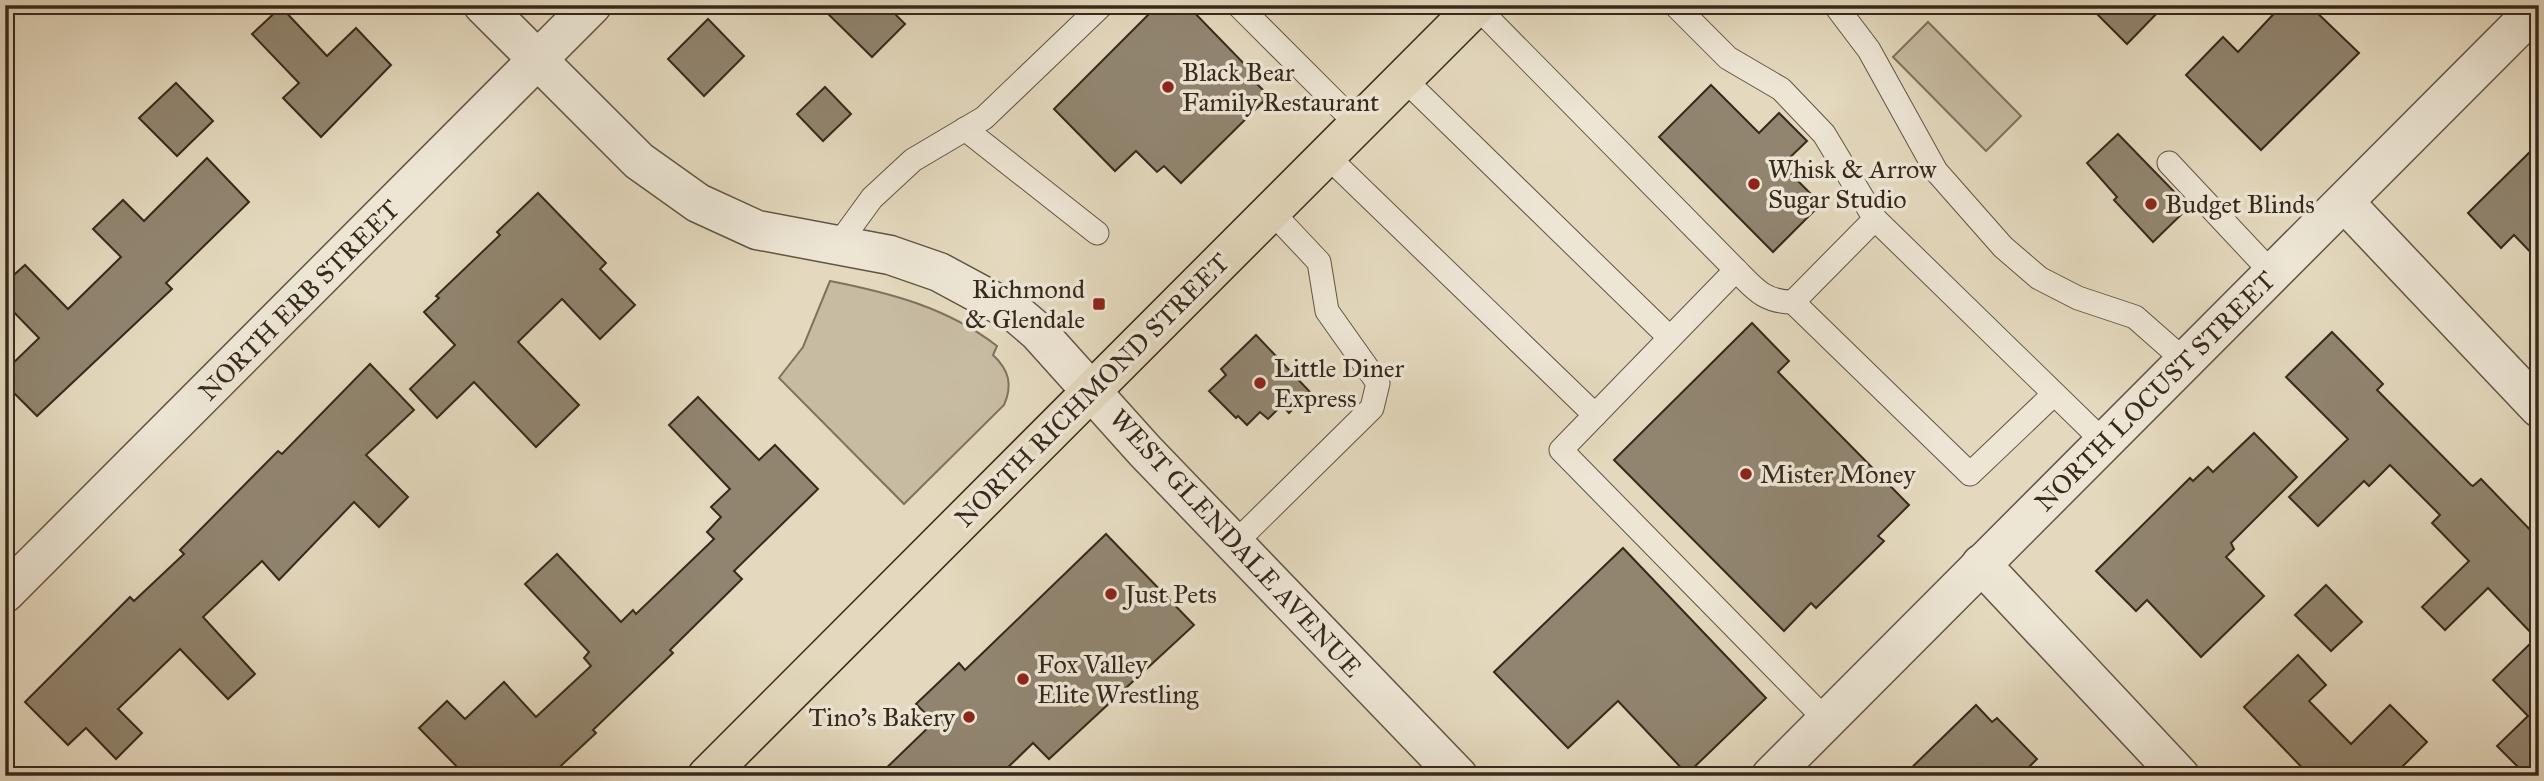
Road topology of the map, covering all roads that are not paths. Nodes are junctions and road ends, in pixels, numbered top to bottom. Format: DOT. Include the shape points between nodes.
graph roads {
  1 [pos="483,5"];
  2 [pos="592,5"];
  3 [pos="1102,5"];
  4 [pos="1238,5"];
  5 [pos="1675,5"];
  6 [pos="1835,5"];
  7 [pos="1476,6"];
  8 [pos="2539,6"];
  9 [pos="538,60"];
  10 [pos="1403,78"];
  11 [pos="1357,124"];
  12 [pos="965,129"];
  13 [pos="1326,155"];
  14 [pos="2169,163"];
  15 [pos="2345,203"];
  16 [pos="1270,210"];
  17 [pos="1875,219"];
  18 [pos="1097,233"];
  19 [pos="837,246"];
  20 [pos="1736,270"];
  21 [pos="2273,274"];
  22 [pos="1793,302"];
  23 [pos="1670,337"];
  24 [pos="2185,361"];
  25 [pos="1092,391"];
  26 [pos="2054,394"];
  27 [pos="2539,408"];
  28 [pos="1595,415"];
  29 [pos="2104,442"];
  30 [pos="1234,544"];
  31 [pos="1981,564"];
  32 [pos="5,593"];
  33 [pos="1826,720"];
  34 [pos="707,776"];
  35 [pos="1458,776"];
  36 [pos="1772,776"];
  37 [pos="2180,776"];
  1 -- 9 [label="street, WEST GLENDALE AVENUE"];
  2 -- 9 [label="street, NORTH ERB STREET"];
  3 -- 12 [label="lane" via="984,118"];
  4 -- 11 [label="lane"];
  5 -- 17 [label="lane" via="1728,58 1781,89 1824,134"];
  6 -- 24 [label="lane" via="1869,50 1936,171 2003,247 2039,278 2078,298 2135,317"];
  7 -- 10 [label="main road, NORTH RICHMOND STREET"];
  7 -- 20 [label="lane"];
  8 -- 15 [label="street, NORTH LOCUST STREET"];
  9 -- 19 [label="street, WEST GLENDALE AVENUE" via="620,143 676,190 757,230"];
  9 -- 32 [label="street, NORTH ERB STREET"];
  10 -- 11 [label="main road, NORTH RICHMOND STREET"];
  10 -- 23 [label="lane"];
  11 -- 13 [label="main road, NORTH RICHMOND STREET"];
  12 -- 18 [label="lane"];
  12 -- 19 [label="lane" via="913,160 872,198"];
  13 -- 16 [label="main road, NORTH RICHMOND STREET"];
  13 -- 28 [label="lane"];
  14 -- 21 [label="lane"];
  15 -- 21 [label="street, NORTH LOCUST STREET"];
  15 -- 27 [label="street"];
  16 -- 25 [label="main road, NORTH RICHMOND STREET"];
  16 -- 30 [label="lane" via="1320,262 1326,311 1378,383 1372,408"];
  17 -- 22 [label="lane"];
  17 -- 26 [label="lane"];
  19 -- 25 [label="street, WEST GLENDALE AVENUE" via="927,268 988,296 1038,332"];
  20 -- 22 [label="lane" via="1767,298"];
  20 -- 23 [label="lane"];
  21 -- 24 [label="street, NORTH LOCUST STREET"];
  22 -- 26 [label="lane" via="1970,474"];
  23 -- 28 [label="lane"];
  24 -- 29 [label="street, NORTH LOCUST STREET"];
  25 -- 30 [label="street, WEST GLENDALE AVENUE"];
  25 -- 34 [label="main road, NORTH RICHMOND STREET"];
  26 -- 29 [label="lane"];
  28 -- 33 [label="lane" via="1561,450"];
  29 -- 31 [label="street, NORTH LOCUST STREET"];
  30 -- 35 [label="street, WEST GLENDALE AVENUE"];
  31 -- 33 [label="street, NORTH LOCUST STREET"];
  31 -- 37 [label="street"];
  33 -- 36 [label="street, NORTH LOCUST STREET"];
}
